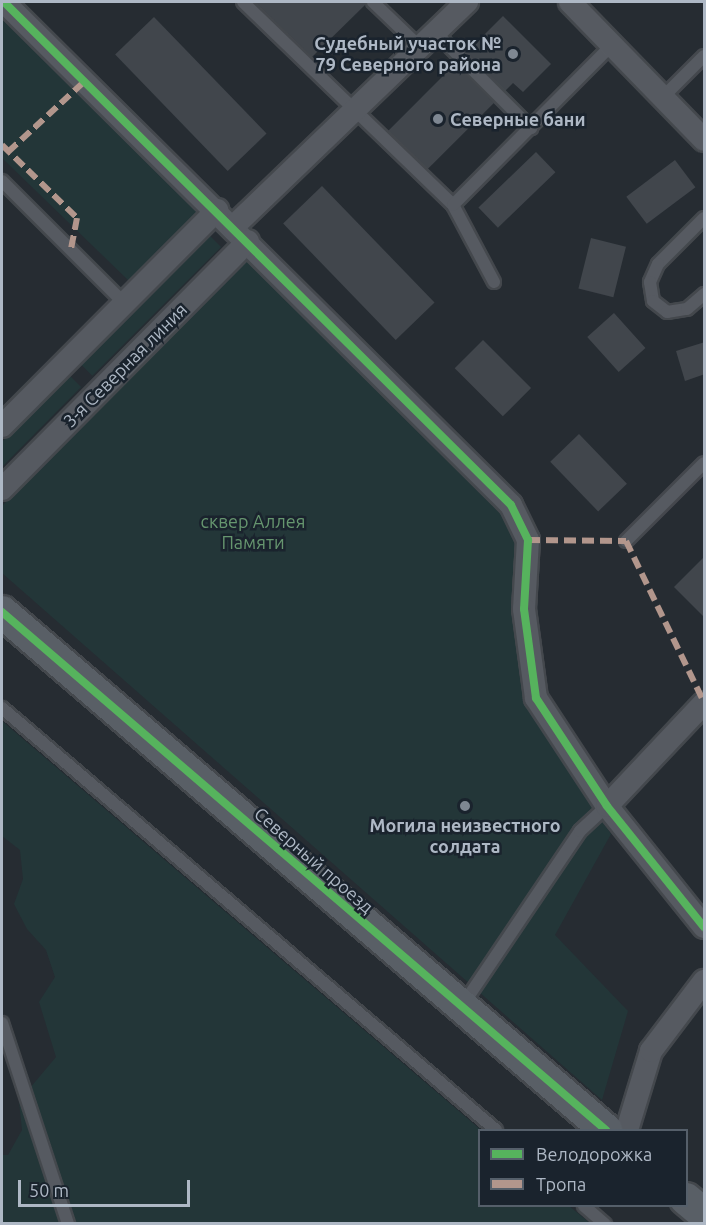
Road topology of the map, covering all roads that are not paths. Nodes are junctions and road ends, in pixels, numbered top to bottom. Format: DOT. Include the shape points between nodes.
graph roads {
  1 [pos="4,2"];
  2 [pos="243,2"];
  3 [pos="373,2"];
  4 [pos="467,2"];
  5 [pos="572,2"];
  6 [pos="427,40"];
  7 [pos="612,45"];
  8 [pos="705,56"];
  9 [pos="663,97"];
  10 [pos="354,111"];
  11 [pos="531,128"];
  12 [pos="705,140"];
  13 [pos="2,181"];
  14 [pos="453,205"];
  15 [pos="217,210"];
  16 [pos="705,218"];
  17 [pos="241,234"];
  18 [pos="494,282"];
  19 [pos="705,294"];
  20 [pos="124,303"];
  21 [pos="2,426"];
  22 [pos="705,463"];
  23 [pos="2,489"];
  24 [pos="626,541"];
  25 [pos="2,612"];
  26 [pos="705,703"];
  27 [pos="2,708"];
  28 [pos="607,806"];
  29 [pos="705,927"];
  30 [pos="705,981"];
  31 [pos="461,1006"];
  32 [pos="2,1023"];
  33 [pos="494,1129"];
  34 [pos="604,1129"];
  35 [pos="628,1129"];
  36 [pos="688,1200"];
  37 [pos="585,1207"];
  38 [pos="705,1214"];
  39 [pos="68,1224"];
  40 [pos="605,1224"];
  1 -- 15 [label="street"];
  2 -- 10 [label="lane"];
  3 -- 6 [label="lane"];
  4 -- 6 [label="street, 3-я Северная линия"];
  5 -- 7 [label="street"];
  6 -- 10 [label="street, 3-я Северная линия"];
  6 -- 11 [label="lane"];
  7 -- 9 [label="street"];
  7 -- 11 [label="lane"];
  8 -- 9 [label="lane"];
  9 -- 12 [label="street"];
  10 -- 14 [label="lane"];
  10 -- 17 [label="street, 3-я Северная линия"];
  11 -- 14 [label="lane"];
  13 -- 20 [label="lane"];
  14 -- 18 [label="lane"];
  15 -- 17 [label="street"];
  15 -- 20 [label="street"];
  16 -- 19 [label="lane" via="658,264 650,282 653,301 667,312 687,309"];
  17 -- 23 [label="street, 3-я Северная линия"];
  17 -- 28 [label="street" via="511,505 528,540 524,609 536,698"];
  20 -- 21 [label="street"];
  22 -- 24 [label="lane"];
  25 -- 31 [label="street, Северный проезд"];
  26 -- 28 [label="street"];
  27 -- 33 [label="lane"];
  28 -- 29 [label="street"];
  28 -- 31 [label="lane" via="580,831"];
  30 -- 35 [label="street" via="651,1051"];
  31 -- 34 [label="street, Северный проезд"];
  32 -- 39 [label="lane"];
  36 -- 38 [label="street"];
  37 -- 40 [label="lane"];
}
